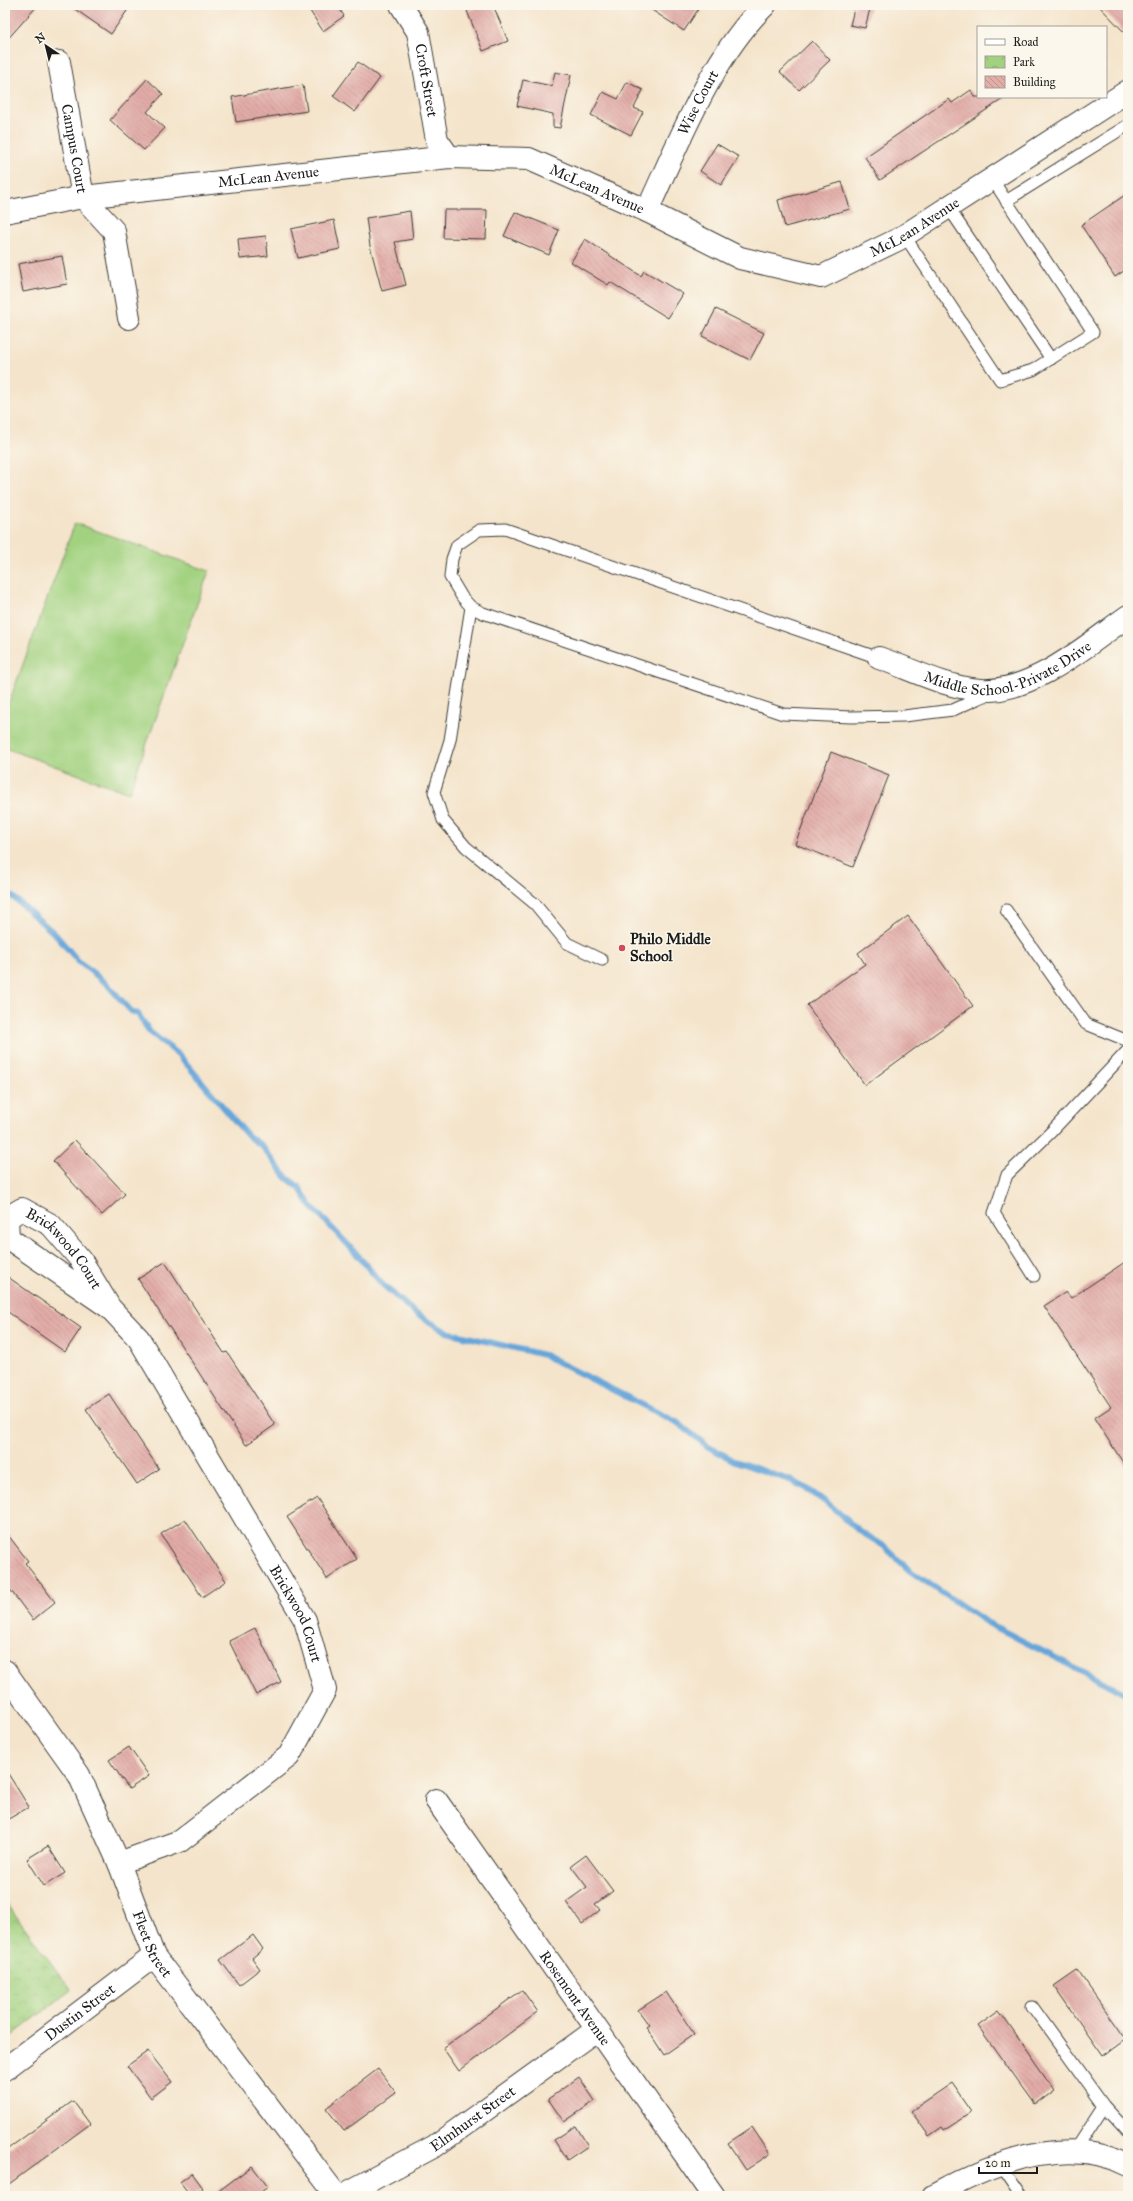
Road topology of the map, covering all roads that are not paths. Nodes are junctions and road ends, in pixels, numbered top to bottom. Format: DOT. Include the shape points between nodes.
graph roads {
  1 [pos="401,5"];
  2 [pos="765,5"];
  3 [pos="59,62"];
  4 [pos="1128,91"];
  5 [pos="1128,125"];
  6 [pos="449,157"];
  7 [pos="992,179"];
  8 [pos="83,197"];
  9 [pos="1006,201"];
  10 [pos="948,207"];
  11 [pos="647,211"];
  12 [pos="5,212"];
  13 [pos="904,235"];
  14 [pos="129,318"];
  15 [pos="1051,359"];
  16 [pos="471,607"];
  17 [pos="1128,616"];
  18 [pos="880,658"];
  19 [pos="998,690"];
  20 [pos="1006,910"];
  21 [pos="602,960"];
  22 [pos="1128,1041"];
  23 [pos="1128,1050"];
  24 [pos="1034,1276"];
  25 [pos="110,1308"];
  26 [pos="5,1671"];
  27 [pos="436,1800"];
  28 [pos="119,1863"];
  29 [pos="154,1956"];
  30 [pos="1032,2006"];
  31 [pos="596,2030"];
  32 [pos="5,2069"];
  33 [pos="1104,2106"];
  34 [pos="1128,2132"];
  35 [pos="1074,2152"];
  36 [pos="999,2164"];
  37 [pos="1128,2165"];
  38 [pos="336,2196"];
  39 [pos="341,2196"];
  40 [pos="714,2196"];
  41 [pos="933,2196"];
  42 [pos="1021,2196"];
  1 -- 6 [label="street, Croft Street" via="418,32 437,140"];
  2 -- 11 [label="street, Wise Court" via="748,21 702,93"];
  3 -- 8 [label="street, Campus Court"];
  4 -- 7 [label="street, McLean Avenue"];
  5 -- 9 [label="lane"];
  6 -- 8 [label="street, McLean Avenue"];
  6 -- 11 [label="street, McLean Avenue" via="529,159"];
  7 -- 9 [label="lane"];
  7 -- 10 [label="street, McLean Avenue"];
  8 -- 12 [label="street, McLean Avenue"];
  8 -- 14 [label="street, Campus Court" via="114,231"];
  9 -- 15 [label="lane" via="1094,332"];
  10 -- 13 [label="street, McLean Avenue"];
  10 -- 15 [label="lane"];
  11 -- 13 [label="street, McLean Avenue" via="740,258 821,277"];
  13 -- 15 [label="lane" via="1000,380 1033,370"];
  16 -- 18 [label="lane" via="450,577 457,545 479,530 505,529"];
  16 -- 19 [label="lane" via="783,714 904,716 953,710"];
  16 -- 21 [label="lane" via="450,740 434,792 443,820 466,847 535,904 567,943"];
  17 -- 19 [label="street, Middle School-Private Drive" via="1070,657 1032,679"];
  18 -- 19 [label="street, Middle School-Private Drive" via="955,686"];
  20 -- 22 [label="lane" via="1086,1024"];
  23 -- 24 [label="lane" via="1007,1175 994,1213"];
  25 -- 25 [label="street, Brickwood Court" via="8,1238 7,1218 22,1209 52,1225 81,1260"];
  25 -- 28 [label="street, Brickwood Court" via="139,1339 305,1620 325,1690 289,1756 180,1841"];
  26 -- 28 [label="street, Fleet Street" via="79,1775"];
  27 -- 31 [label="street, Rosemont Avenue"];
  28 -- 29 [label="street, Fleet Street"];
  29 -- 32 [label="street, Dustin Street"];
  29 -- 38 [label="street, Fleet Street"];
  30 -- 33 [label="lane"];
  31 -- 39 [label="street, Elmhurst Street" via="435,2146"];
  31 -- 40 [label="street, Rosemont Avenue"];
  33 -- 34 [label="lane"];
  33 -- 35 [label="lane"];
  35 -- 36 [label="street" via="1048,2153"];
  35 -- 37 [label="street" via="1101,2155"];
  36 -- 41 [label="street" via="963,2179"];
  36 -- 42 [label="lane"];
}
